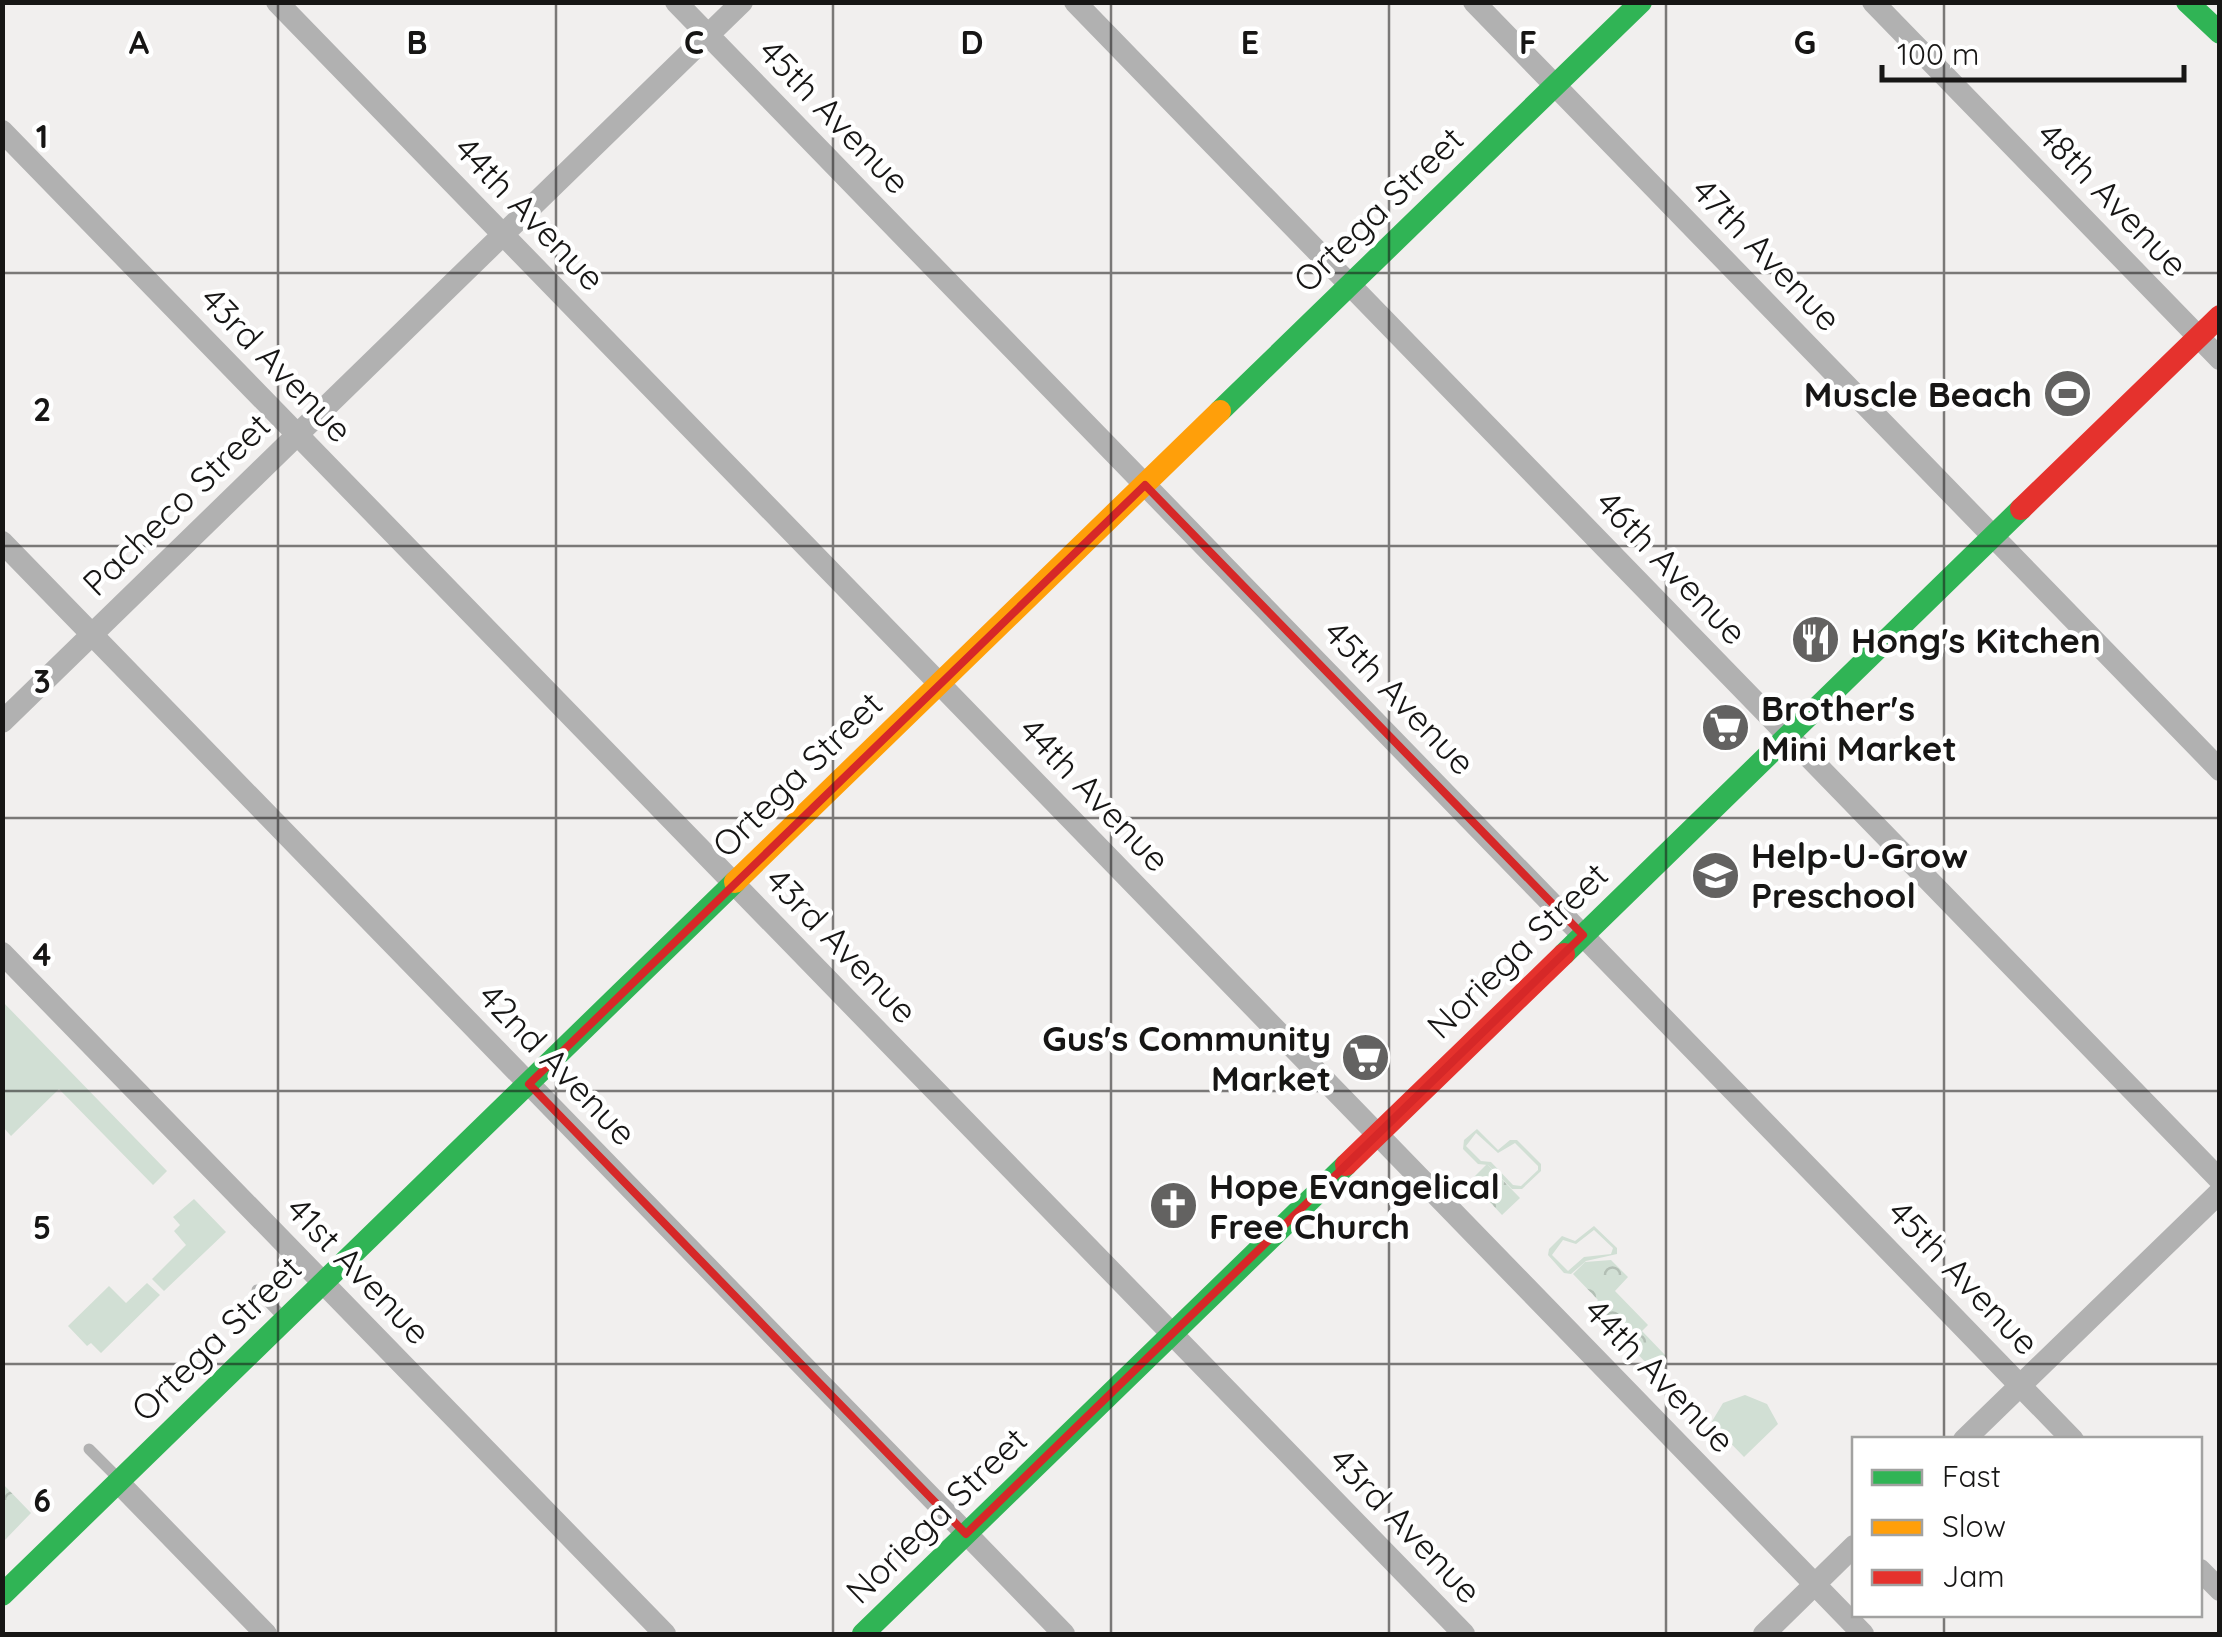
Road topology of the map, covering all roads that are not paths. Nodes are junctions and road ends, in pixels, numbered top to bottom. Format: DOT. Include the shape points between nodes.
graph roads {
  1 [pos="277,2"];
  2 [pos="676,2"];
  3 [pos="742,2"];
  4 [pos="1075,2"];
  5 [pos="1474,2"];
  6 [pos="1641,2"];
  7 [pos="1874,2"];
  8 [pos="2187,2"];
  9 [pos="2220,33"];
  10 [pos="708,36"];
  11 [pos="1555,86"];
  12 [pos="2,131"];
  13 [pos="503,235"];
  14 [pos="1350,286"];
  15 [pos="2220,316"];
  16 [pos="2198,336"];
  17 [pos="2220,358"];
  18 [pos="298,434"];
  19 [pos="1145,485"];
  20 [pos="1993,536"];
  21 [pos="2,542"];
  22 [pos="92,634"];
  23 [pos="940,684"];
  24 [pos="2,722"];
  25 [pos="1788,736"];
  26 [pos="2220,770"];
  27 [pos="734,884"];
  28 [pos="1582,935"];
  29 [pos="2,953"];
  30 [pos="529,1084"];
  31 [pos="1377,1134"];
  32 [pos="2220,1180"];
  33 [pos="2220,1192"];
  34 [pos="323,1283"];
  35 [pos="257,1290"];
  36 [pos="286,1320"];
  37 [pos="1172,1334"];
  38 [pos="2020,1385"];
  39 [pos="1967,1437"];
  40 [pos="2070,1437"];
  41 [pos="89,1449"];
  42 [pos="119,1482"];
  43 [pos="966,1534"];
  44 [pos="1852,1548"];
  45 [pos="2202,1572"];
  46 [pos="1815,1585"];
  47 [pos="2220,1590"];
  48 [pos="2,1595"];
  49 [pos="266,1634"];
  50 [pos="665,1634"];
  51 [pos="863,1634"];
  52 [pos="1064,1634"];
  53 [pos="1464,1634"];
  54 [pos="1764,1634"];
  55 [pos="1863,1634"];
  1 -- 13 [label="street, 44th Avenue"];
  2 -- 10 [label="street, 45th Avenue"];
  3 -- 10 [label="street, Pacheco Street"];
  4 -- 14 [label="street, 46th Avenue"];
  5 -- 11 [label="street, 47th Avenue"];
  6 -- 11 [label="street, Ortega Street"];
  7 -- 16 [label="street, 48th Avenue"];
  8 -- 9 [label="street"];
  10 -- 13 [label="street, Pacheco Street"];
  10 -- 19 [label="street, 45th Avenue"];
  11 -- 14 [label="street, Ortega Street"];
  11 -- 20 [label="street, 47th Avenue"];
  12 -- 18 [label="street, 43rd Avenue"];
  13 -- 18 [label="street, Pacheco Street"];
  13 -- 23 [label="street, 44th Avenue"];
  14 -- 19 [label="street, Ortega Street"];
  14 -- 25 [label="street, 46th Avenue"];
  15 -- 16 [label="street, Noriega Street"];
  16 -- 17 [label="street, 48th Avenue"];
  16 -- 20 [label="street, Noriega Street"];
  18 -- 22 [label="street, Pacheco Street"];
  18 -- 27 [label="street, 43rd Avenue"];
  19 -- 23 [label="street, Ortega Street"];
  19 -- 28 [label="street, 45th Avenue"];
  20 -- 25 [label="street, Noriega Street"];
  20 -- 26 [label="street, 47th Avenue"];
  21 -- 22 [label="street, 42nd Avenue"];
  22 -- 24 [label="street, Pacheco Street"];
  22 -- 30 [label="street, 42nd Avenue"];
  23 -- 27 [label="street, Ortega Street"];
  23 -- 31 [label="street, 44th Avenue"];
  25 -- 28 [label="street, Noriega Street"];
  25 -- 32 [label="street, 46th Avenue"];
  27 -- 30 [label="street, Ortega Street"];
  27 -- 37 [label="street, 43rd Avenue"];
  28 -- 31 [label="street, Noriega Street"];
  28 -- 38 [label="street, 45th Avenue"];
  29 -- 34 [label="street, 41st Avenue"];
  30 -- 34 [label="street, Ortega Street"];
  30 -- 43 [label="street, 42nd Avenue"];
  31 -- 37 [label="street, Noriega Street"];
  31 -- 46 [label="street, 44th Avenue"];
  33 -- 38 [label="street"];
  34 -- 36 [label="street, Ortega Street"];
  34 -- 50 [label="street, 41st Avenue"];
  35 -- 36 [label="lane"];
  36 -- 42 [label="street, Ortega Street"];
  37 -- 43 [label="street, Noriega Street"];
  37 -- 53 [label="street, 43rd Avenue"];
  38 -- 39 [label="street"];
  38 -- 40 [label="street, 45th Avenue"];
  41 -- 42 [label="lane"];
  42 -- 48 [label="street, Ortega Street"];
  42 -- 49 [label="street"];
  43 -- 51 [label="street, Noriega Street"];
  43 -- 52 [label="street, 42nd Avenue"];
  44 -- 46 [label="street"];
  45 -- 47 [label="street"];
  46 -- 54 [label="street"];
  46 -- 55 [label="street, 44th Avenue"];
}
